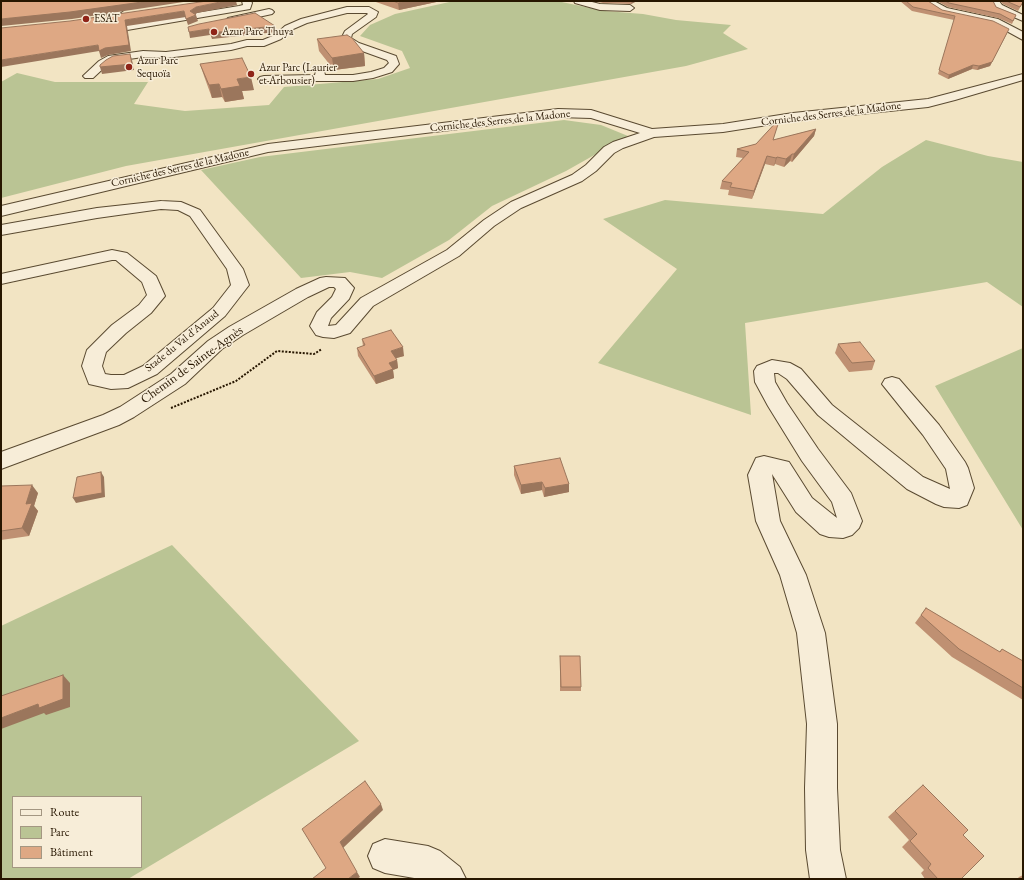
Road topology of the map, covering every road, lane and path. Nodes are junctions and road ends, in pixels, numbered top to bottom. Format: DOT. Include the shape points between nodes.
graph roads {
  1 [pos="137,1"];
  2 [pos="246,1"];
  3 [pos="578,1"];
  4 [pos="928,1"];
  5 [pos="995,1"];
  6 [pos="630,8"];
  7 [pos="130,15"];
  8 [pos="1023,18"];
  9 [pos="198,26"];
  10 [pos="90,34"];
  11 [pos="1023,37"];
  12 [pos="247,44"];
  13 [pos="89,76"];
  14 [pos="1023,77"];
  15 [pos="264,79"];
  16 [pos="651,133"];
  17 [pos="1,211"];
  18 [pos="1,230"];
  19 [pos="1,279"];
  20 [pos="343,329"];
  21 [pos="892,384"];
  22 [pos="171,409"];
  23 [pos="1,462"];
  24 [pos="385,856"];
  25 [pos="448,879"];
  26 [pos="828,879"];
  1 -- 7 [label="street" via="104,19"];
  2 -- 10 [label="street" via="247,7 240,9"];
  3 -- 6 [label="street" via="600,7"];
  4 -- 11 [label="street" via="944,10 995,21"];
  5 -- 8 [label="street" via="998,7"];
  9 -- 12 [label="street" via="270,7 264,29"];
  12 -- 13 [label="street" via="166,55 144,54 112,58"];
  12 -- 15 [label="street" via="278,37 295,24 347,10 369,10 373,15 348,33 346,38 355,45 392,58 394,64 388,70 353,78 320,76"];
  14 -- 16 [label="street, Corniche des Serres de la Madone" via="928,103 793,117 723,128"];
  16 -- 17 [label="street, Corniche des Serres de la Madone" via="591,114 550,114 268,148"];
  16 -- 20 [label="street" via="609,150 577,178 516,205 488,223 452,253 367,302"];
  18 -- 19 [label="street, Stade du Val d'Anaud" via="97,213 160,205 181,206 195,213 235,269 240,285 219,312 150,370 128,381 111,382 96,379 92,366 97,350 145,309 156,296 150,280 121,256 112,255"];
  20 -- 22 [label="path" via="334,342 314,354 277,351 236,381"];
  20 -- 23 [label="street, Chemin de Sainte-Agnès" via="334,332 323,331 319,326 323,316 340,299 346,288 339,282 326,282 236,331 178,378 127,412"];
  21 -- 26 [label="street" via="931,430 957,468 962,488 959,499 944,498 914,483 825,410 794,374 783,367 772,366 764,371 765,382 778,406 843,499 850,521 843,528 829,527 804,505 781,468 764,464 760,475 768,521 793,575 811,633 822,724 822,850"];
  24 -- 25 [label="street" via="428,864"];
}
